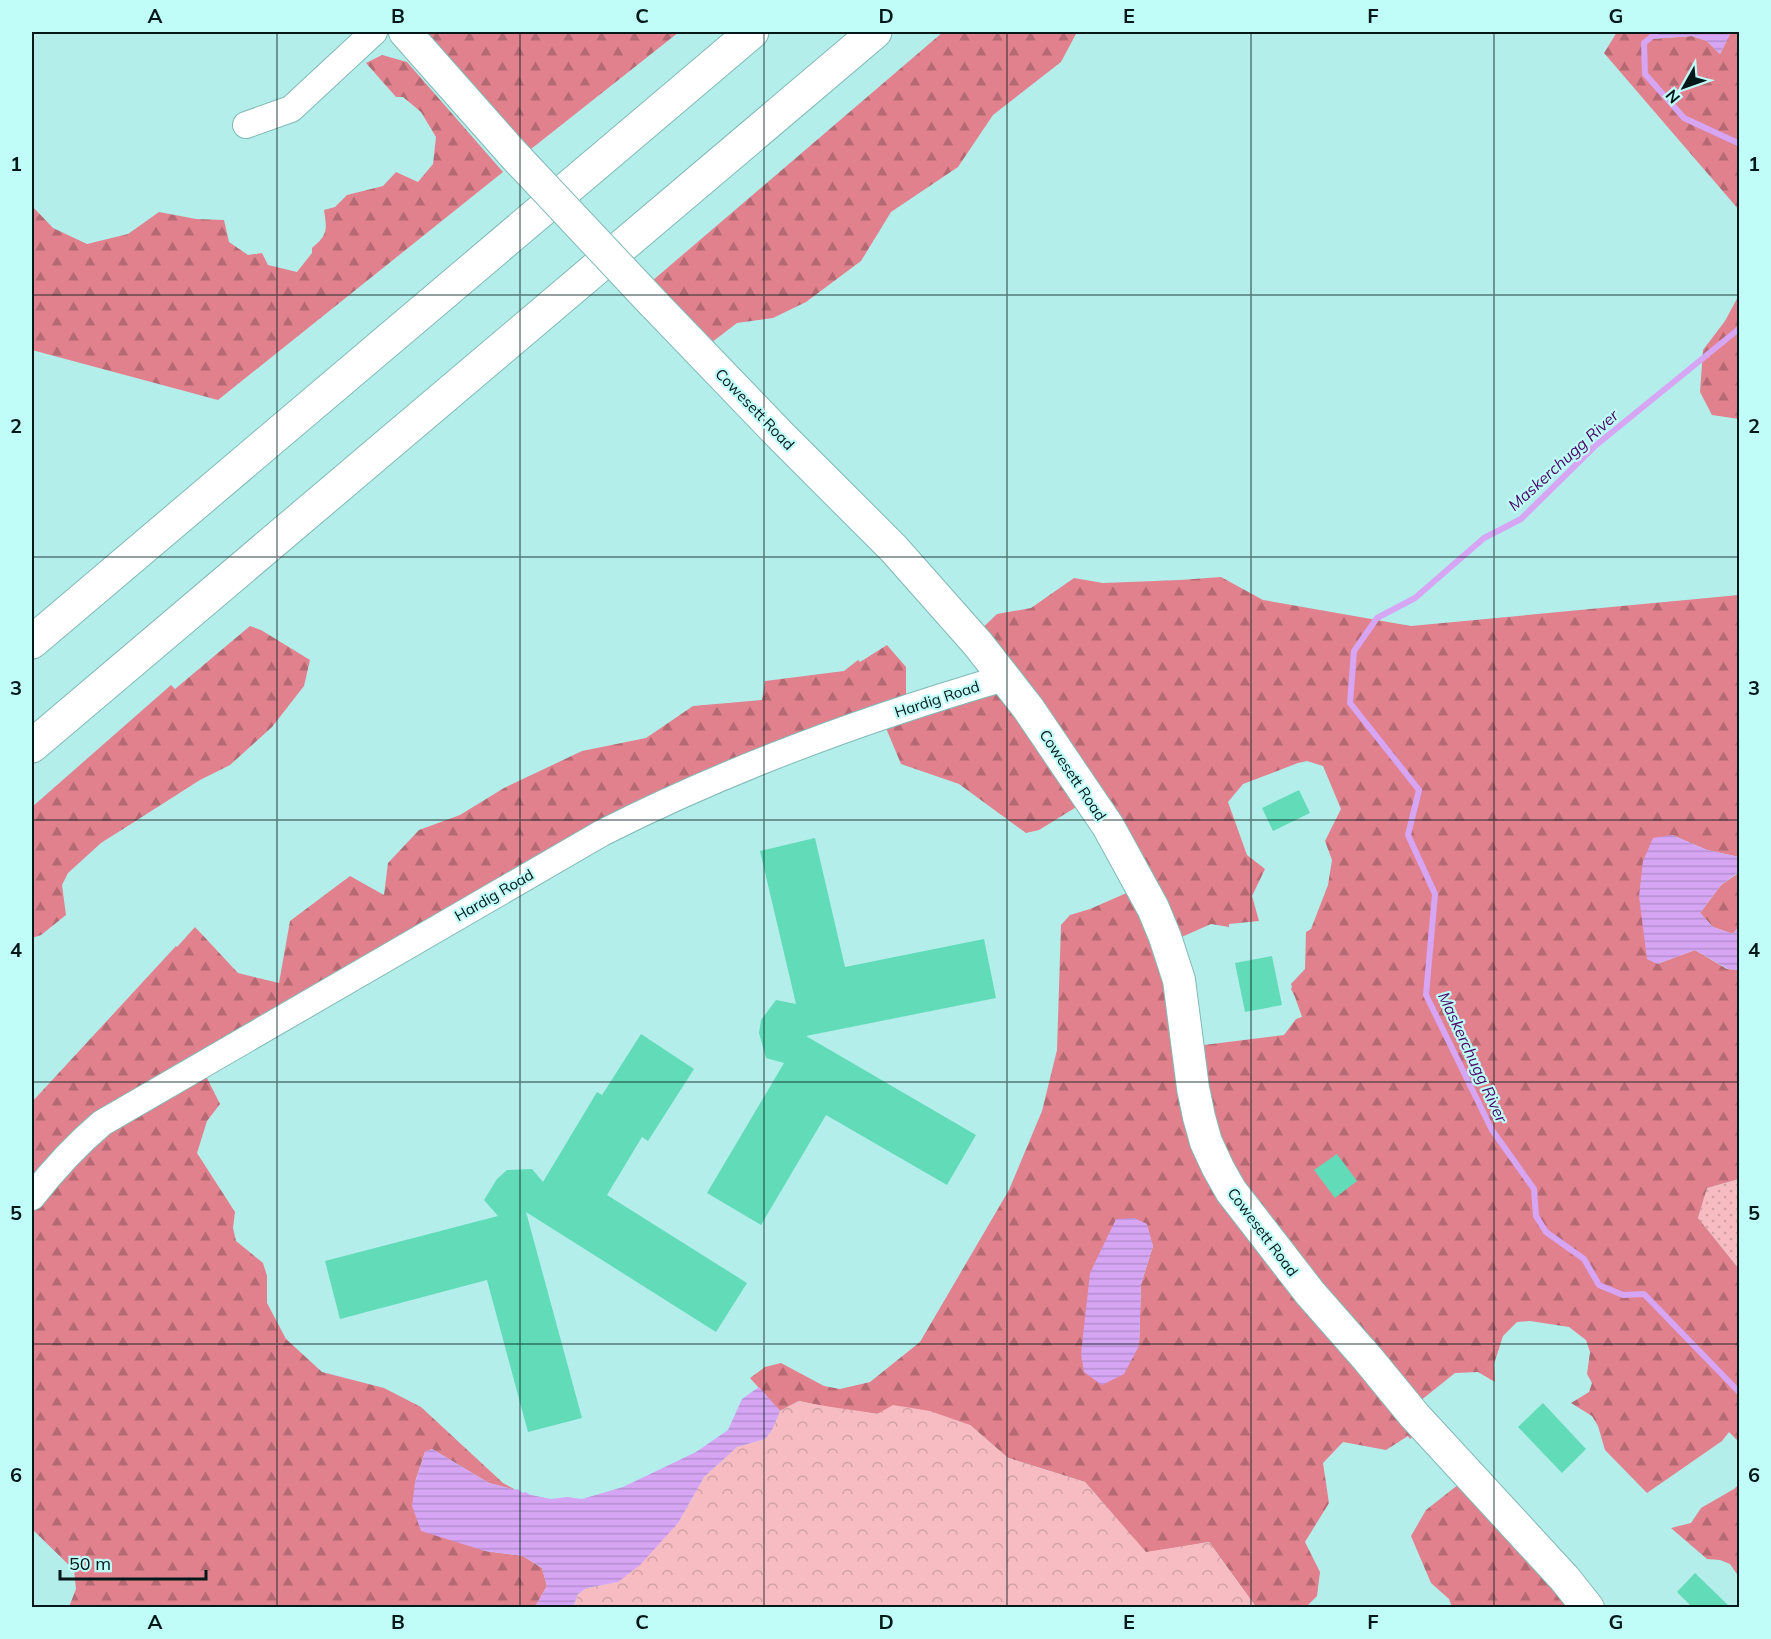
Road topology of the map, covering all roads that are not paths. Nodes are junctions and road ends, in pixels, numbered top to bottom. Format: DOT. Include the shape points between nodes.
graph roads {
  1 [pos="374,32"];
  2 [pos="405,32"];
  3 [pos="752,32"];
  4 [pos="875,32"];
  5 [pos="246,125"];
  6 [pos="32,642"];
  7 [pos="1004,678"];
  8 [pos="32,746"];
  9 [pos="32,1197"];
  10 [pos="1588,1608"];
  1 -- 5 [label="street" via="291,109"];
  2 -- 7 [label="main road, Cowesett Road, bridge" via="654,304 894,549"];
  3 -- 6 [label="highway"];
  4 -- 8 [label="highway"];
  7 -- 9 [label="street, Hardig Road" via="809,743 669,800 602,833 102,1123 51,1172"];
  7 -- 10 [label="main road, Cowesett Road" via="1108,826 1153,908 1179,981 1193,1088 1202,1125 1210,1151 1231,1191 1310,1293 1414,1415"];
}
